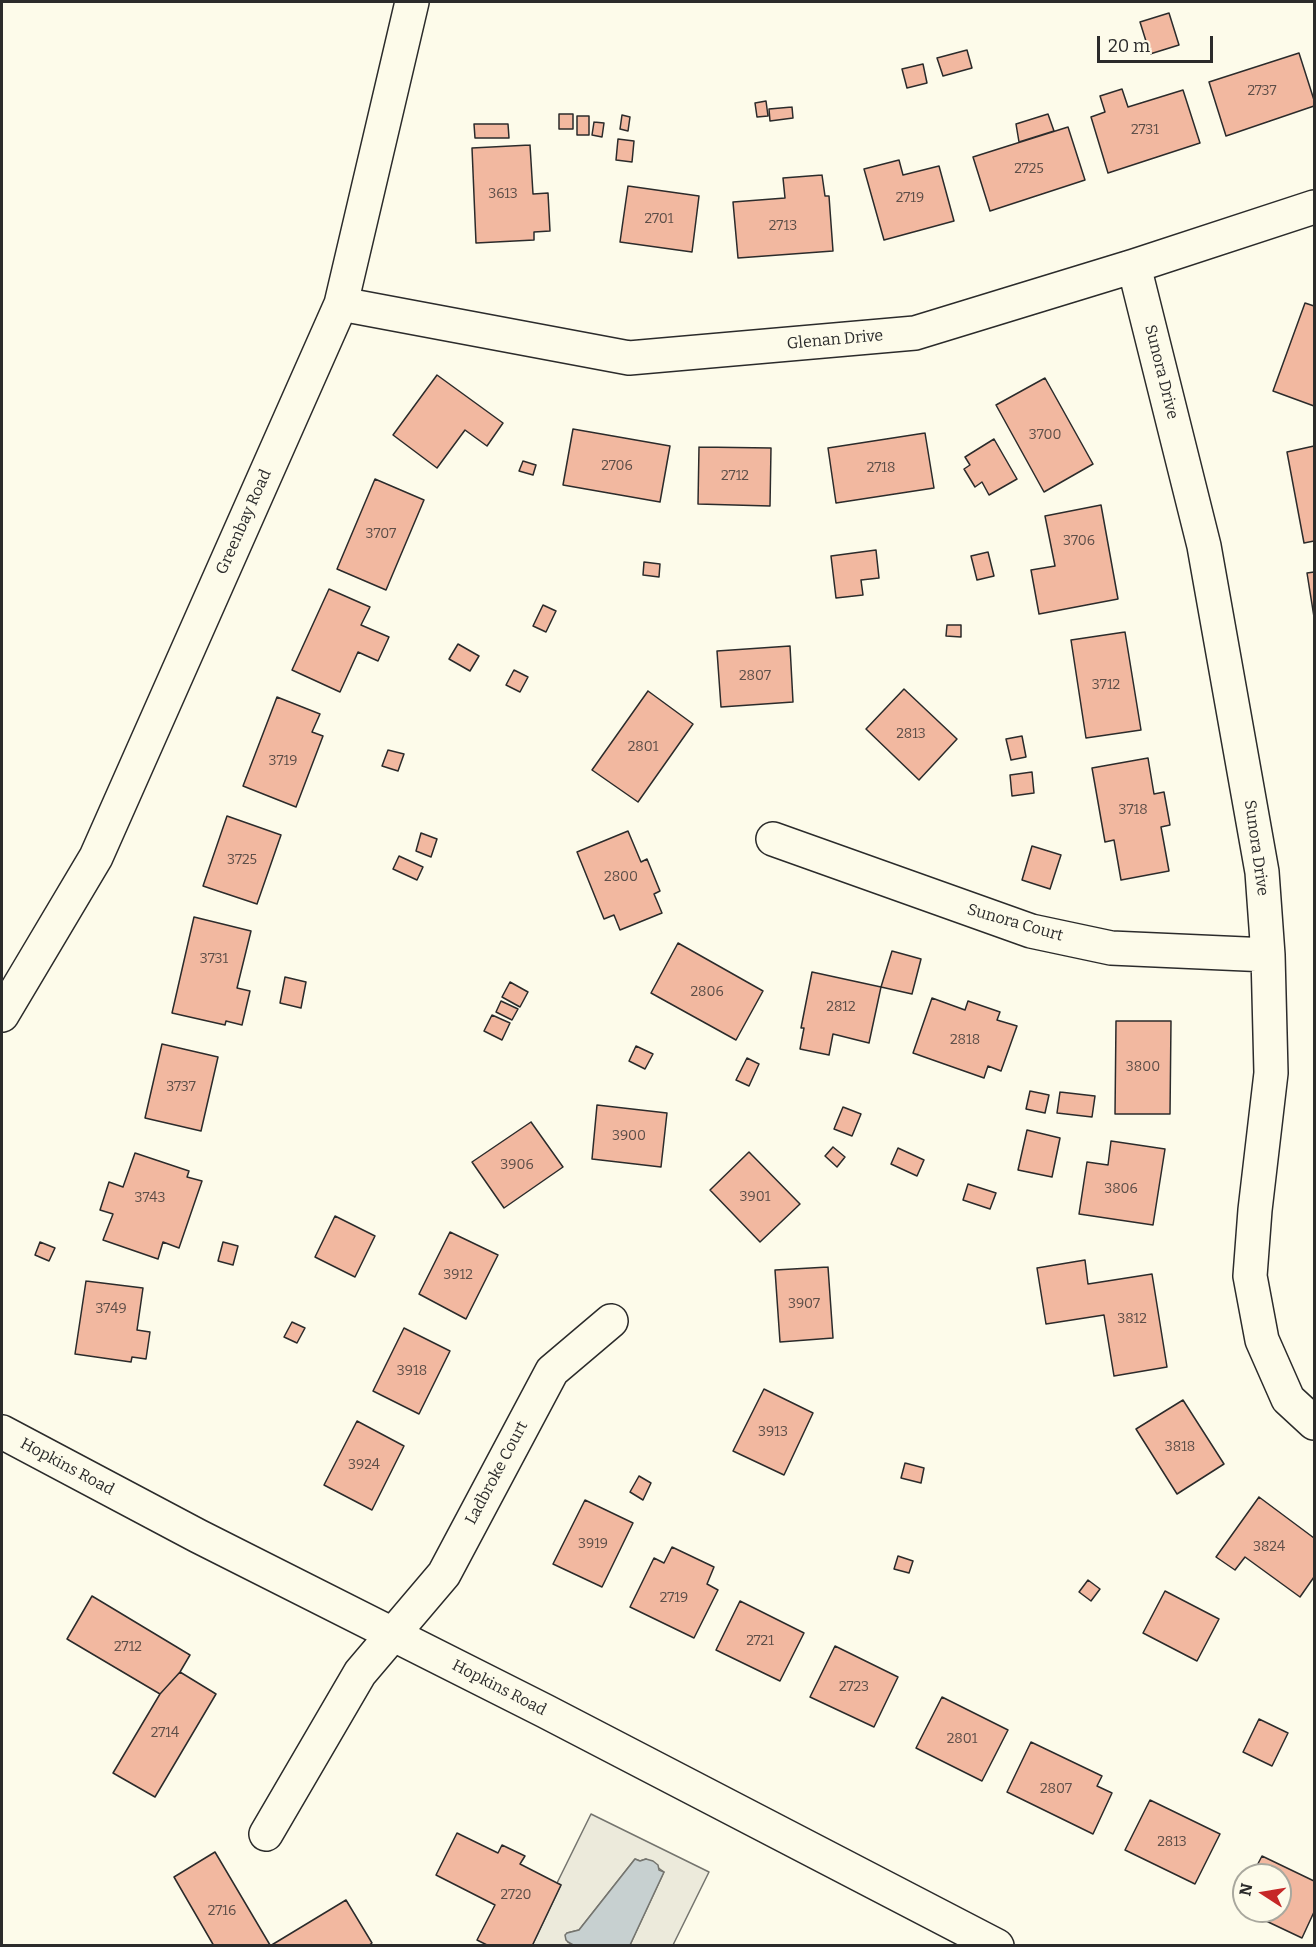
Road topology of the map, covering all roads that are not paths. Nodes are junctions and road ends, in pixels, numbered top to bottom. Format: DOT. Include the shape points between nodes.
graph roads {
  1 [pos="412,2"];
  2 [pos="1314,207"];
  3 [pos="1134,266"];
  4 [pos="341,304"];
  5 [pos="773,839"];
  6 [pos="1268,955"];
  7 [pos="2,1015"];
  8 [pos="611,1321"];
  9 [pos="1314,1423"];
  10 [pos="2,1432"];
  11 [pos="393,1635"];
  12 [pos="266,1834"];
  13 [pos="997,1946"];
  1 -- 4 [label="street, Greenbay Road"];
  2 -- 3 [label="street, Glenan Drive"];
  3 -- 4 [label="street, Glenan Drive" via="915,333 629,358"];
  3 -- 6 [label="street, Sunora Drive" via="1204,546 1262,872"];
  4 -- 7 [label="street, Greenbay Road" via="96,856"];
  5 -- 6 [label="street, Sunora Court" via="1031,931 1111,948"];
  6 -- 9 [label="street, Sunora Drive" via="1271,1073 1250,1276 1262,1340 1288,1399"];
  8 -- 11 [label="street, Ladbroke Court" via="552,1371 444,1574"];
  10 -- 11 [label="street, Hopkins Road"];
  11 -- 12 [label="street, Ladbroke Court" via="350,1688"];
  11 -- 13 [label="street, Hopkins Road"];
}
